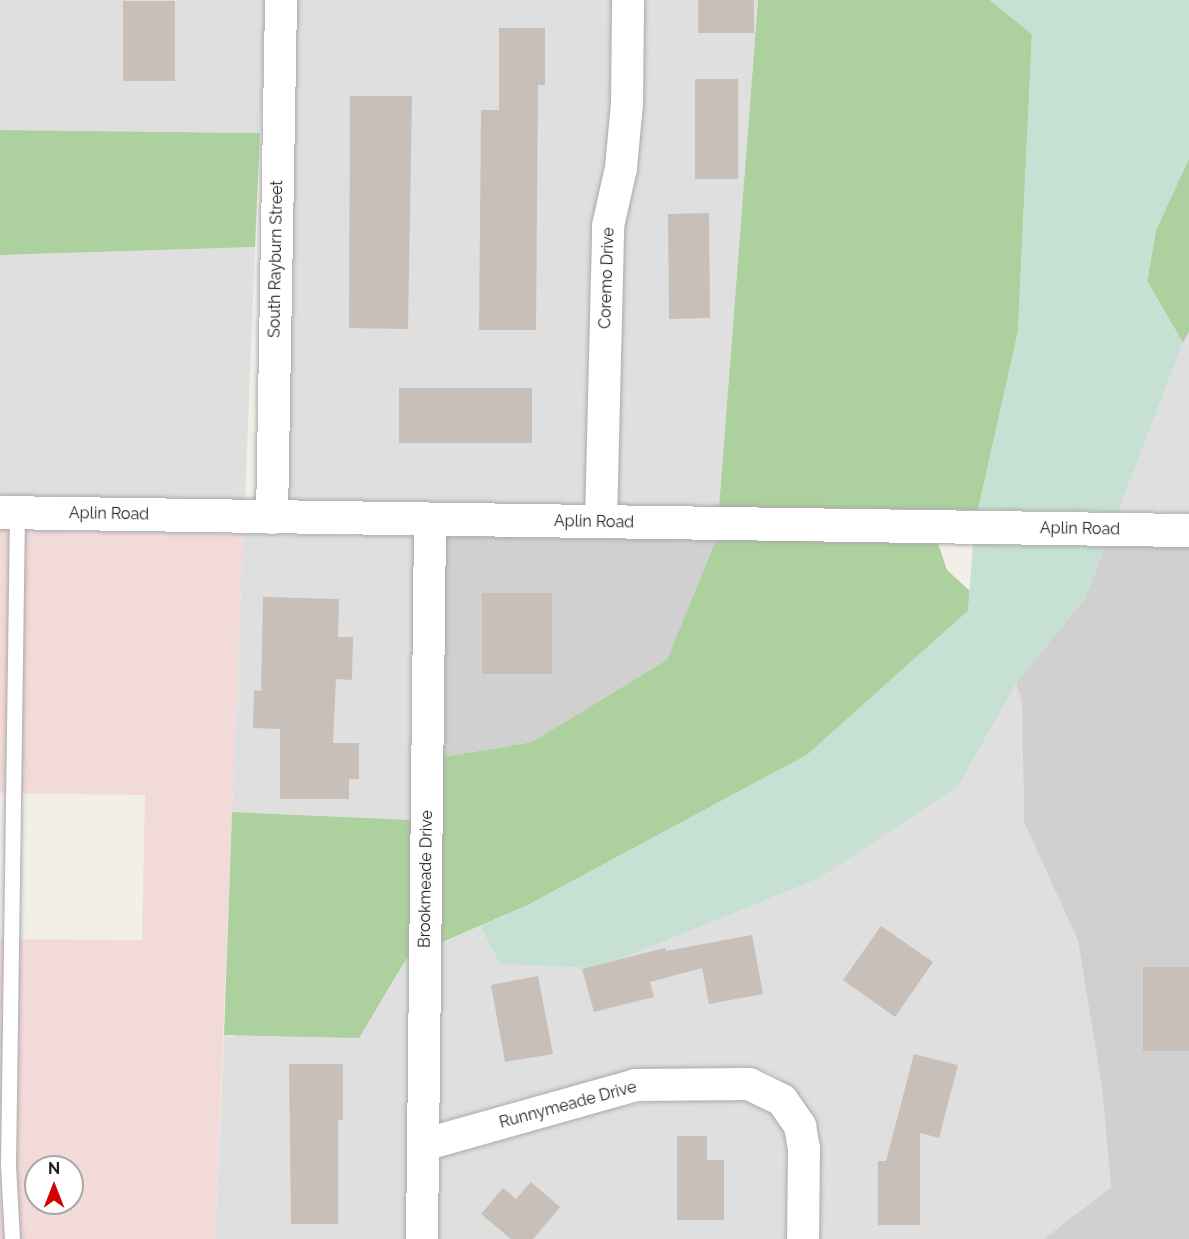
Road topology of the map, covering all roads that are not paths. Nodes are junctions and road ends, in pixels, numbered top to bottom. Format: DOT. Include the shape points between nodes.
graph roads {
  1 [pos="281,0"];
  2 [pos="628,0"];
  3 [pos="9,512"];
  4 [pos="272,518"];
  5 [pos="430,519"];
  6 [pos="601,522"];
  7 [pos="1189,530"];
  8 [pos="423,1145"];
  9 [pos="4,1166"];
  10 [pos="12,1239"];
  11 [pos="422,1239"];
  12 [pos="803,1239"];
  1 -- 4 [label="street, South Rayburn Street"];
  2 -- 6 [label="street, Coremo Drive" via="622,157 608,226"];
  3 -- 4 [label="street, Aplin Road"];
  3 -- 9 [label="lane"];
  4 -- 5 [label="street, Aplin Road"];
  5 -- 6 [label="street, Aplin Road"];
  5 -- 8 [label="street, Brookmeade Drive"];
  6 -- 7 [label="street, Aplin Road"];
  8 -- 11 [label="street, Brookmeade Drive"];
  8 -- 12 [label="street, Runnymeade Drive" via="636,1085 750,1084 782,1100 800,1126 804,1149"];
  9 -- 10 [label="lane"];
}
